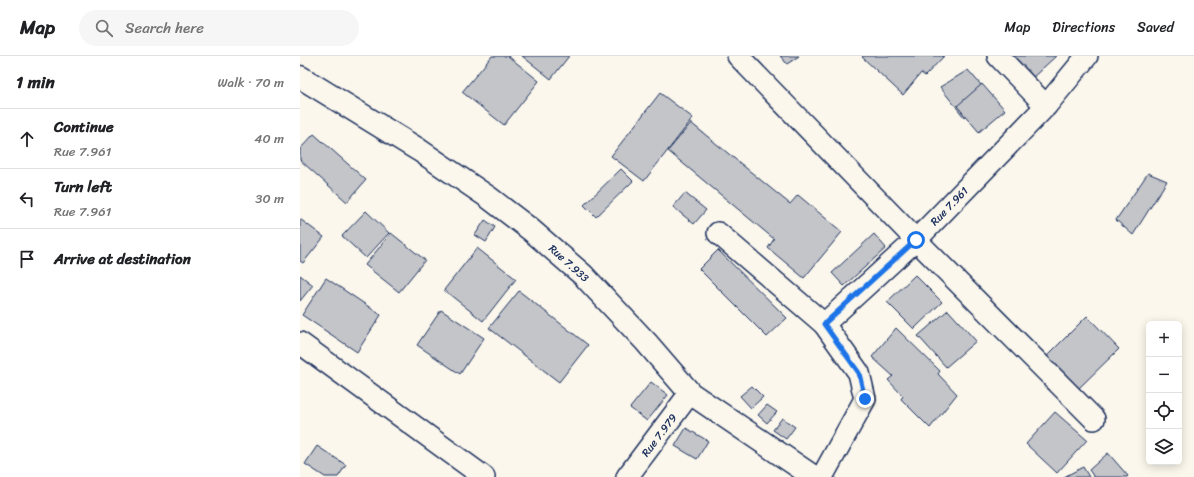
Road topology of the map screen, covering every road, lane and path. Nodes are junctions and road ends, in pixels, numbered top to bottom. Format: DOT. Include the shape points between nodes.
graph roads {
  1 [pos="738,56"];
  2 [pos="998,56"];
  3 [pos="1087,56"];
  4 [pos="300,77"];
  5 [pos="1046,106"];
  6 [pos="718,233"];
  7 [pos="916,240"];
  8 [pos="824,324"];
  9 [pos="300,343"];
  10 [pos="690,394"];
  11 [pos="1094,419"];
  12 [pos="484,477"];
  13 [pos="627,477"];
  14 [pos="814,477"];
  15 [pos="822,477"];
  1 -- 7 [label="street"];
  2 -- 5 [label="street"];
  3 -- 5 [label="street, Rue 7.961"];
  4 -- 10 [label="street, Rue 7.933" via="419,150 488,197 530,230 583,275 646,342"];
  5 -- 7 [label="street, Rue 7.961"];
  6 -- 8 [label="street"];
  7 -- 8 [label="street, Rue 7.961"];
  7 -- 11 [label="street"];
  8 -- 15 [label="street" via="859,373 865,399"];
  9 -- 12 [label="street"];
  10 -- 13 [label="street, Rue 7.979"];
  10 -- 14 [label="street, Rue 7.933"];
}
